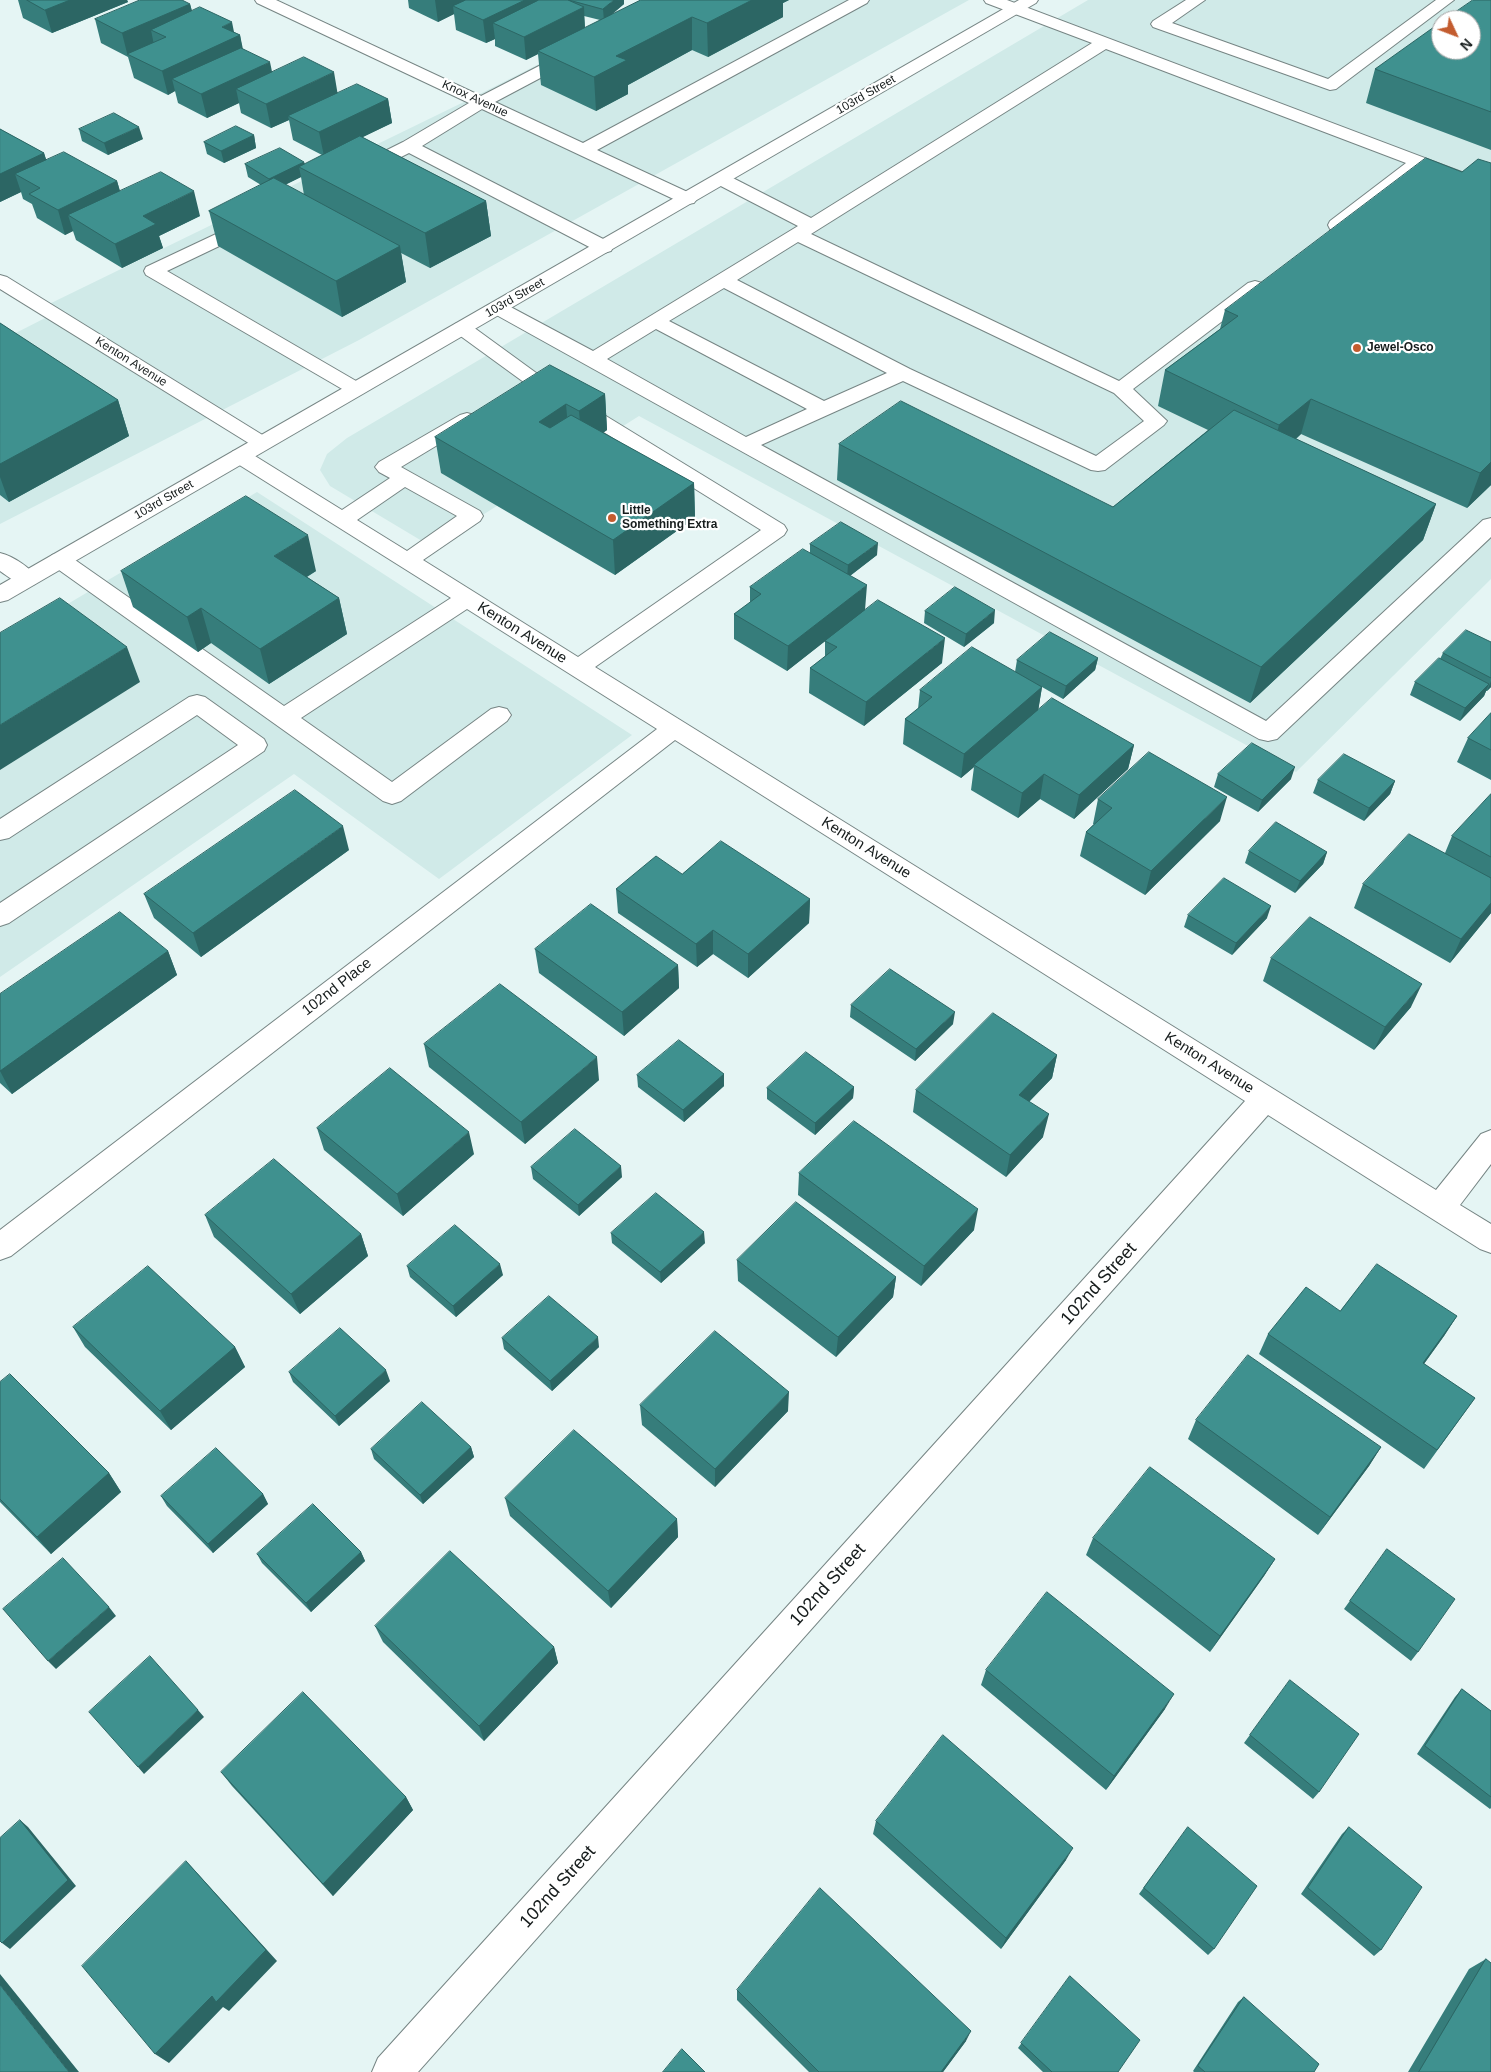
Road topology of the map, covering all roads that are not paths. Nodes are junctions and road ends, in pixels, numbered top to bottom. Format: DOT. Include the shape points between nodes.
graph roads {
  1 [pos="262,0"];
  2 [pos="861,0"];
  3 [pos="992,0"];
  4 [pos="1030,0"];
  5 [pos="1197,0"];
  6 [pos="1433,4"];
  7 [pos="1015,9"];
  8 [pos="1104,43"];
  9 [pos="584,48"];
  10 [pos="482,102"];
  11 [pos="409,146"];
  12 [pos="584,150"];
  13 [pos="1419,162"];
  14 [pos="348,176"];
  15 [pos="721,179"];
  16 [pos="1491,189"];
  17 [pos="688,199"];
  18 [pos="268,215"];
  19 [pos="805,230"];
  20 [pos="1326,234"];
  21 [pos="604,247"];
  22 [pos="1272,275"];
  23 [pos="723,280"];
  24 [pos="0,281"];
  25 [pos="498,308"];
  26 [pos="655,321"];
  27 [pos="462,328"];
  28 [pos="593,359"];
  29 [pos="903,372"];
  30 [pos="356,389"];
  31 [pos="1121,389"];
  32 [pos="484,408"];
  33 [pos="821,408"];
  34 [pos="262,443"];
  35 [pos="745,445"];
  36 [pos="240,456"];
  37 [pos="406,477"];
  38 [pos="342,520"];
  39 [pos="1491,525"];
  40 [pos="0,560"];
  41 [pos="60,560"];
  42 [pos="406,560"];
  43 [pos="27,579"];
  44 [pos="0,595"];
  45 [pos="466,598"];
  46 [pos="578,668"];
  47 [pos="499,715"];
  48 [pos="284,718"];
  49 [pos="674,728"];
  50 [pos="0,831"];
  51 [pos="0,916"];
  52 [pos="1265,1098"];
  53 [pos="1491,1142"];
  54 [pos="1440,1208"];
  55 [pos="1491,1240"];
  56 [pos="0,1247"];
  57 [pos="392,2072"];
  1 -- 10 [label="street, Knox Avenue"];
  2 -- 12 [label="street"];
  3 -- 7 [label="street"];
  4 -- 7 [label="street, 103rd Street"];
  5 -- 6 [label="street" via="1159,24 1330,85"];
  7 -- 8 [label="street"];
  7 -- 15 [label="street, 103rd Street"];
  8 -- 13 [label="street"];
  8 -- 19 [label="street"];
  9 -- 10 [label="street"];
  10 -- 11 [label="street"];
  10 -- 12 [label="street, Knox Avenue"];
  11 -- 14 [label="street"];
  11 -- 21 [label="street"];
  12 -- 17 [label="street, Knox Avenue"];
  13 -- 16 [label="street"];
  13 -- 20 [label="street"];
  15 -- 17 [label="street, 103rd Street"];
  15 -- 19 [label="street"];
  17 -- 21 [label="street, 103rd Street"];
  18 -- 30 [label="street" via="153,271"];
  19 -- 23 [label="street"];
  19 -- 31 [label="street"];
  21 -- 25 [label="street, 103rd Street"];
  22 -- 31 [label="street"];
  23 -- 26 [label="street"];
  23 -- 29 [label="street"];
  24 -- 34 [label="street, Kenton Avenue"];
  25 -- 27 [label="street, 103rd Street"];
  25 -- 28 [label="street"];
  26 -- 28 [label="street"];
  26 -- 33 [label="street"];
  27 -- 30 [label="street, 103rd Street"];
  27 -- 46 [label="street" via="524,384 776,530"];
  28 -- 35 [label="street"];
  29 -- 31 [label="street" via="1098,465 1157,421"];
  29 -- 33 [label="street"];
  30 -- 34 [label="street, 103rd Street"];
  32 -- 37 [label="street" via="386,467"];
  33 -- 35 [label="street"];
  34 -- 36 [label="street, 103rd Street"];
  35 -- 39 [label="street" via="1268,733"];
  36 -- 38 [label="street, Kenton Avenue"];
  36 -- 41 [label="street, 103rd Street"];
  37 -- 38 [label="street"];
  37 -- 42 [label="street" via="472,516"];
  38 -- 42 [label="street, Kenton Avenue"];
  40 -- 43 [label="street"];
  41 -- 43 [label="street, 103rd Street"];
  41 -- 48 [label="street"];
  42 -- 45 [label="street, Kenton Avenue"];
  43 -- 44 [label="street, 103rd Street"];
  45 -- 46 [label="street, Kenton Avenue"];
  45 -- 48 [label="street"];
  46 -- 49 [label="street, Kenton Avenue"];
  47 -- 48 [label="street" via="392,795"];
  49 -- 52 [label="street, Kenton Avenue"];
  49 -- 56 [label="street, 102nd Place"];
  50 -- 51 [label="street" via="197,703 255,745"];
  52 -- 54 [label="street, Kenton Avenue"];
  52 -- 57 [label="street, 102nd Street"];
  53 -- 54 [label="street"];
  54 -- 55 [label="street, Kenton Avenue"];
}
